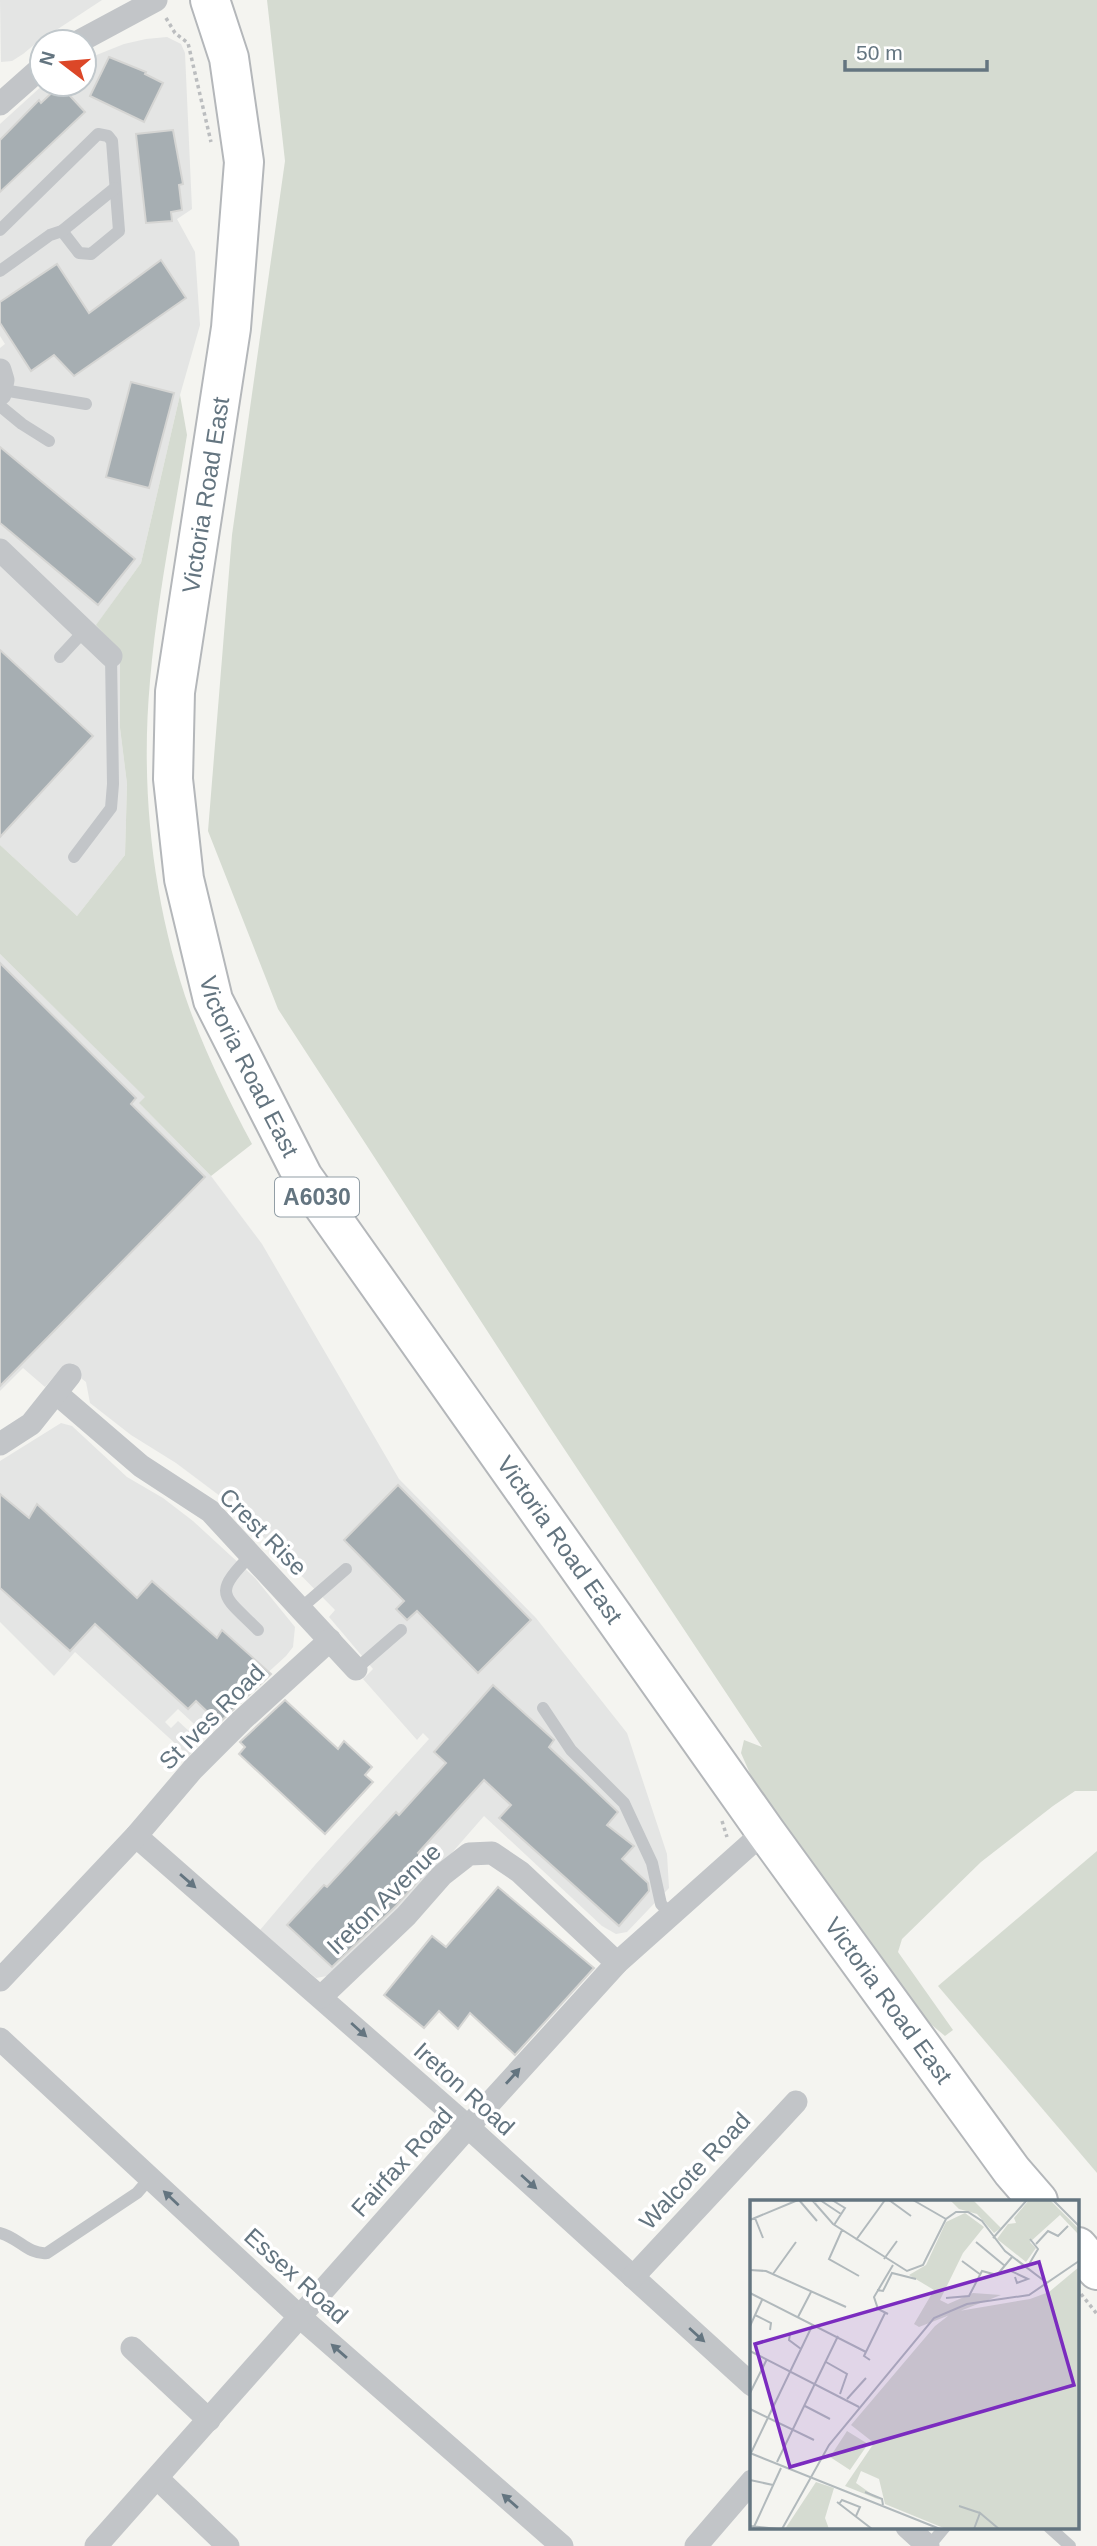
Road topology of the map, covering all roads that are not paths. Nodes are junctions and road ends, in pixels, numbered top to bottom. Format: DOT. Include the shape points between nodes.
graph roads {
  1 [pos="155,0"];
  2 [pos="209,0"];
  3 [pos="98,31"];
  4 [pos="28,78"];
  5 [pos="1,100"];
  6 [pos="115,188"];
  7 [pos="0,230"];
  8 [pos="62,231"];
  9 [pos="0,271"];
  10 [pos="1,390"];
  11 [pos="86,404"];
  12 [pos="49,441"];
  13 [pos="0,550"];
  14 [pos="85,630"];
  15 [pos="111,656"];
  16 [pos="60,657"];
  17 [pos="74,857"];
  18 [pos="0,1444"];
  19 [pos="251,1555"];
  20 [pos="346,1569"];
  21 [pos="301,1608"];
  22 [pos="258,1630"];
  23 [pos="401,1630"];
  24 [pos="330,1640"];
  25 [pos="356,1669"];
  26 [pos="543,1708"];
  27 [pos="136,1836"];
  28 [pos="752,1842"];
  29 [pos="671,1915"];
  30 [pos="617,1963"];
  31 [pos="0,1980"];
  32 [pos="321,1997"];
  33 [pos="0,2039"];
  34 [pos="796,2102"];
  35 [pos="468,2127"];
  36 [pos="150,2178"];
  37 [pos="1037,2200"];
  38 [pos="0,2233"];
  39 [pos="1080,2249"];
  40 [pos="1097,2270"];
  41 [pos="633,2277"];
  42 [pos="300,2317"];
  43 [pos="132,2348"];
  44 [pos="750,2383"];
  45 [pos="209,2420"];
  46 [pos="157,2478"];
  47 [pos="750,2483"];
  48 [pos="908,2528"];
  49 [pos="944,2528"];
  50 [pos="1050,2528"];
  51 [pos="96,2546"];
  52 [pos="228,2546"];
  53 [pos="562,2546"];
  54 [pos="696,2546"];
  55 [pos="928,2546"];
  56 [pos="1070,2546"];
  1 -- 3 [label="street"];
  2 -- 28 [label="highway, Victoria Road East / A6030" via="229,58 244,162 231,328 175,692 173,779 184,878 213,1000 303,1177"];
  4 -- 5 [label="street"];
  6 -- 7 [label="lane" via="112,141 99,134"];
  6 -- 8 [label="lane"];
  6 -- 8 [label="lane" via="119,231 91,254 79,253"];
  8 -- 9 [label="lane" via="50,234"];
  10 -- 11 [label="lane"];
  10 -- 12 [label="lane" via="22,425"];
  13 -- 14 [label="street"];
  14 -- 15 [label="street"];
  14 -- 16 [label="lane"];
  15 -- 17 [label="lane" via="111,808"];
  18 -- 19 [label="street, Crest Rise" via="31,1424 63,1384 141,1466 210,1511"];
  19 -- 21 [label="street, Crest Rise"];
  19 -- 22 [label="lane" via="229,1578 225,1590 229,1601"];
  20 -- 21 [label="lane"];
  21 -- 24 [label="street, Crest Rise"];
  23 -- 25 [label="lane"];
  24 -- 25 [label="street, Crest Rise"];
  24 -- 27 [label="street, St Ives Road" via="242,1720"];
  26 -- 29 [label="lane" via="571,1749 624,1803 652,1863 661,1904"];
  27 -- 31 [label="street, St Ives Road"];
  27 -- 32 [label="street, Ireton Road, one-way"];
  28 -- 29 [label="street, Fairfax Road"];
  28 -- 37 [label="highway, Victoria Road East / A6030"];
  29 -- 30 [label="street, Fairfax Road"];
  30 -- 32 [label="street, Ireton Avenue" via="520,1872 492,1853 469,1854 442,1875"];
  35 -- 30 [label="street, Fairfax Road, one-way"];
  32 -- 35 [label="street, Ireton Road, one-way"];
  33 -- 36 [label="street, Essex Road"];
  34 -- 41 [label="street, Walcote Road"];
  35 -- 41 [label="street, Ireton Road, one-way"];
  35 -- 42 [label="street, Fairfax Road"];
  36 -- 38 [label="lane" via="137,2193 47,2253 31,2252"];
  42 -- 36 [label="street, Essex Road, one-way"];
  39 -- 40 [label="highway"];
  41 -- 44 [label="street, Ireton Road, one-way"];
  42 -- 45 [label="street, Fairfax Road"];
  53 -- 42 [label="street, Essex Road, one-way"];
  43 -- 45 [label="street"];
  45 -- 46 [label="street, Fairfax Road"];
  46 -- 51 [label="street, Fairfax Road"];
  46 -- 52 [label="street"];
  47 -- 54 [label="street"];
  48 -- 55 [label="street"];
  49 -- 55 [label="lane"];
  50 -- 56 [label="lane"];
}
